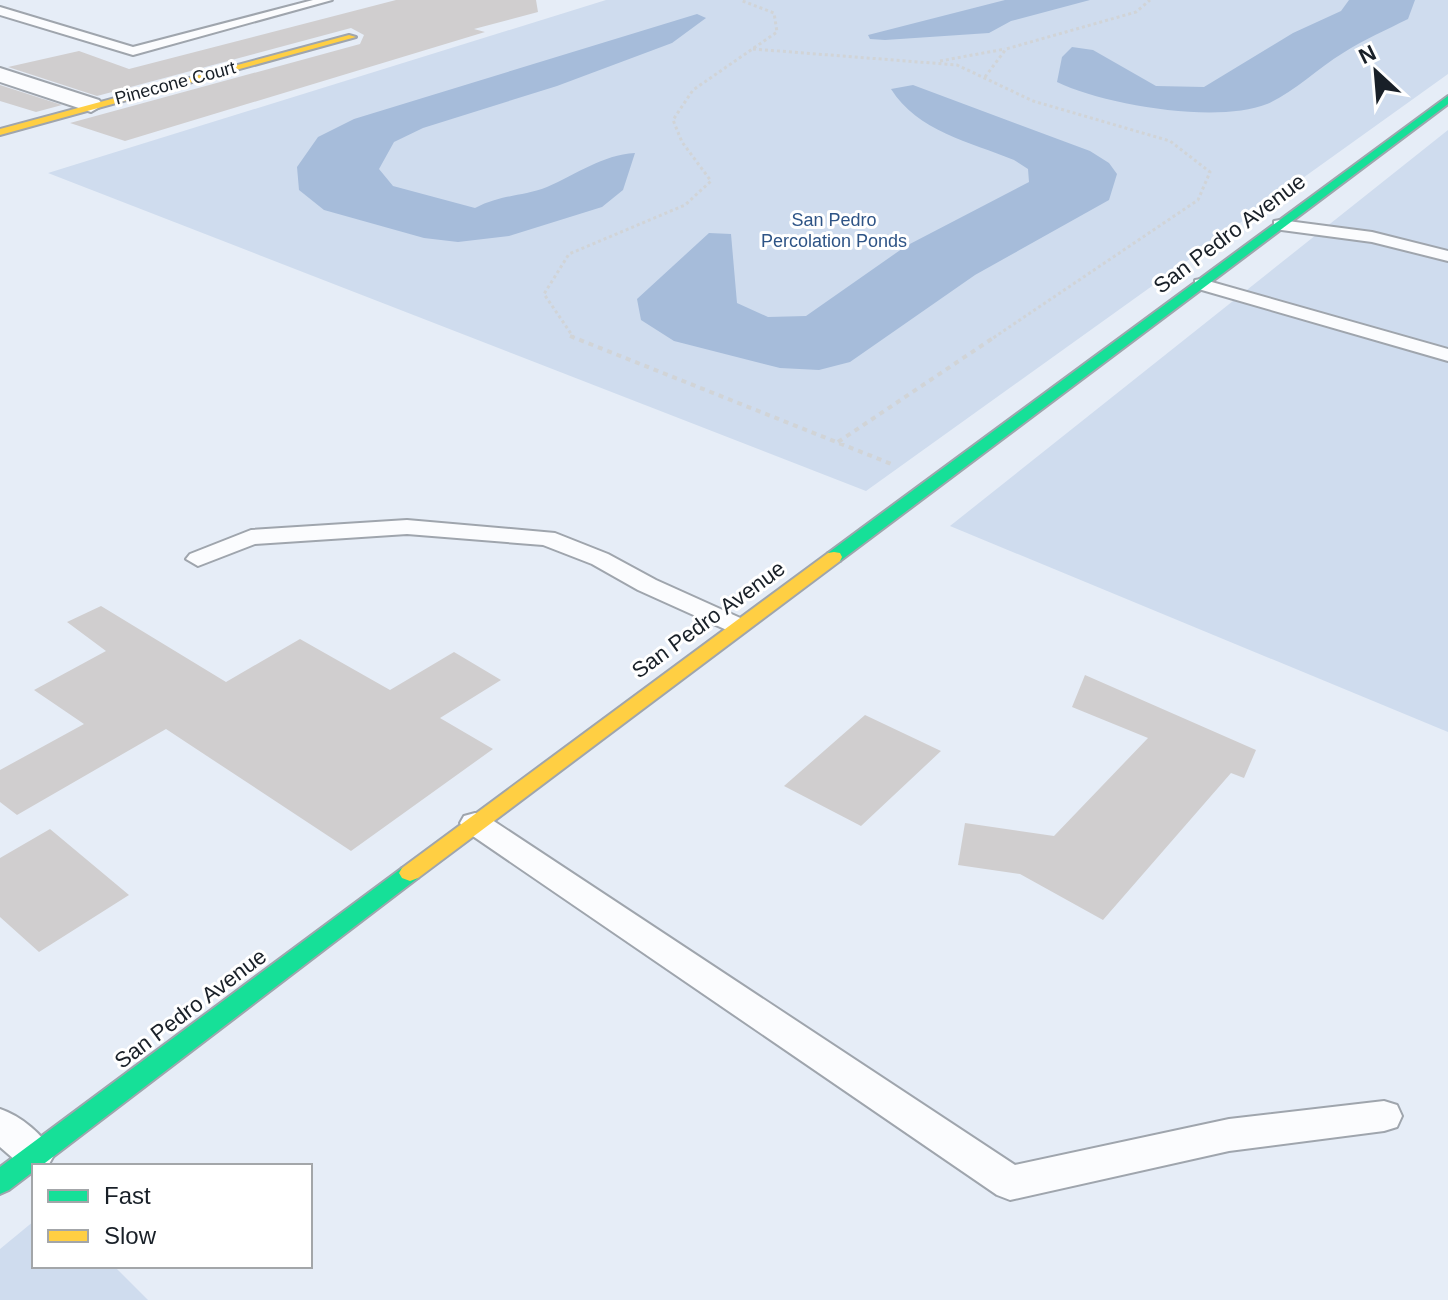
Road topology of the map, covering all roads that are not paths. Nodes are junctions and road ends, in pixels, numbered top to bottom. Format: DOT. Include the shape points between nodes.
graph roads {
  1 [pos="326,0"];
  2 [pos="0,11"];
  3 [pos="352,37"];
  4 [pos="0,75"];
  5 [pos="1448,99"];
  6 [pos="91,105"];
  7 [pos="0,132"];
  8 [pos="1280,225"];
  9 [pos="1448,256"];
  10 [pos="1201,284"];
  11 [pos="1448,355"];
  12 [pos="198,559"];
  13 [pos="738,626"];
  14 [pos="475,823"];
  15 [pos="1384,1116"];
  16 [pos="0,1124"];
  17 [pos="35,1155"];
  18 [pos="0,1182"];
  1 -- 2 [label="lane" via="133,51"];
  3 -- 6 [label="street, Pinecone Court"];
  4 -- 6 [label="street"];
  5 -- 8 [label="street, San Pedro Avenue"];
  6 -- 7 [label="street, Pinecone Court"];
  8 -- 9 [label="lane" via="1372,237"];
  8 -- 10 [label="street, San Pedro Avenue"];
  10 -- 11 [label="lane"];
  10 -- 13 [label="street, San Pedro Avenue"];
  12 -- 13 [label="lane" via="251,537 339,531 407,527 547,538"];
  13 -- 14 [label="street, San Pedro Avenue"];
  14 -- 15 [label="lane" via="1010,1183 1229,1135"];
  14 -- 17 [label="street, San Pedro Avenue"];
  16 -- 17 [label="lane"];
  17 -- 18 [label="street, San Pedro Avenue"];
}
